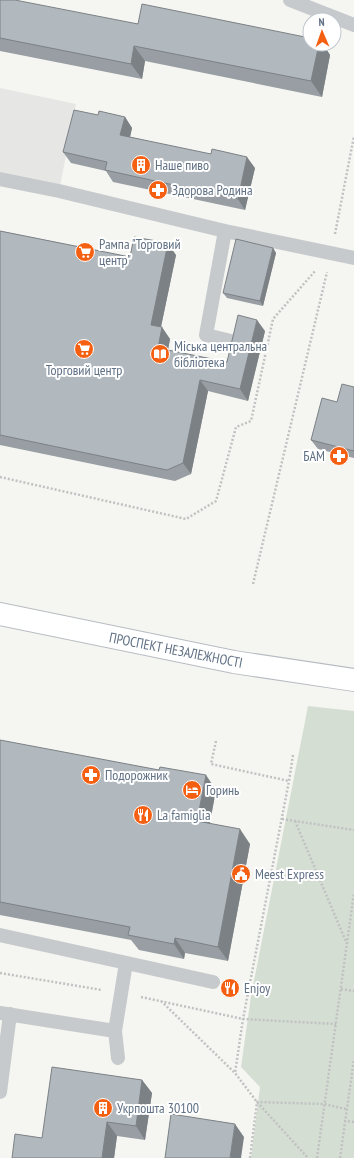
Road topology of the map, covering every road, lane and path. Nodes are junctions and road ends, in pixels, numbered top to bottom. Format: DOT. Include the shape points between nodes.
graph roads {
  1 [pos="290,0"];
  2 [pos="354,25"];
  3 [pos="354,136"];
  4 [pos="0,179"];
  5 [pos="225,230"];
  6 [pos="331,253"];
  7 [pos="354,258"];
  8 [pos="231,341"];
  9 [pos="0,477"];
  10 [pos="253,584"];
  11 [pos="0,614"];
  12 [pos="354,680"];
  13 [pos="216,741"];
  14 [pos="293,755"];
  15 [pos="289,781"];
  16 [pos="282,819"];
  17 [pos="294,821"];
  18 [pos="354,830"];
  19 [pos="354,893"];
  20 [pos="0,935"];
  21 [pos="347,944"];
  22 [pos="126,963"];
  23 [pos="0,973"];
  24 [pos="213,982"];
  25 [pos="341,989"];
  26 [pos="107,991"];
  27 [pos="354,991"];
  28 [pos="137,996"];
  29 [pos="160,1000"];
  30 [pos="5,1013"];
  31 [pos="243,1019"];
  32 [pos="336,1024"];
  33 [pos="115,1031"];
  34 [pos="118,1058"];
  35 [pos="354,1059"];
  36 [pos="235,1073"];
  37 [pos="0,1092"];
  38 [pos="257,1102"];
  39 [pos="324,1104"];
  40 [pos="346,1108"];
  41 [pos="344,1121"];
  42 [pos="354,1122"];
  43 [pos="250,1158"];
  44 [pos="308,1158"];
  45 [pos="317,1158"];
  46 [pos="340,1158"];
  1 -- 2 [label="lane"];
  3 -- 6 [label="path"];
  4 -- 5 [label="lane"];
  5 -- 6 [label="lane"];
  5 -- 8 [label="lane" via="206,335"];
  6 -- 7 [label="lane"];
  6 -- 9 [label="path" via="272,319 251,421 236,427 216,501 186,519"];
  6 -- 10 [label="path"];
  11 -- 12 [label="main road, ПРОСПЕКТ НЕЗАЛЕЖНОСТІ" via="234,662"];
  13 -- 15 [label="path" via="211,764"];
  14 -- 15 [label="path"];
  15 -- 16 [label="path"];
  16 -- 17 [label="path"];
  16 -- 31 [label="path"];
  17 -- 18 [label="path"];
  17 -- 21 [label="path"];
  19 -- 21 [label="path"];
  20 -- 22 [label="lane"];
  21 -- 25 [label="path"];
  22 -- 24 [label="lane"];
  22 -- 33 [label="lane"];
  23 -- 26 [label="path"];
  25 -- 27 [label="path"];
  25 -- 32 [label="path"];
  28 -- 29 [label="path"];
  29 -- 31 [label="path"];
  29 -- 36 [label="path"];
  30 -- 33 [label="lane"];
  30 -- 37 [label="lane"];
  31 -- 32 [label="path"];
  31 -- 36 [label="path"];
  32 -- 39 [label="path"];
  33 -- 34 [label="lane"];
  35 -- 40 [label="path"];
  36 -- 38 [label="path"];
  38 -- 39 [label="path"];
  38 -- 43 [label="path"];
  38 -- 44 [label="path"];
  39 -- 40 [label="path"];
  39 -- 45 [label="path"];
  40 -- 41 [label="path"];
  41 -- 42 [label="path"];
  41 -- 46 [label="path"];
}
